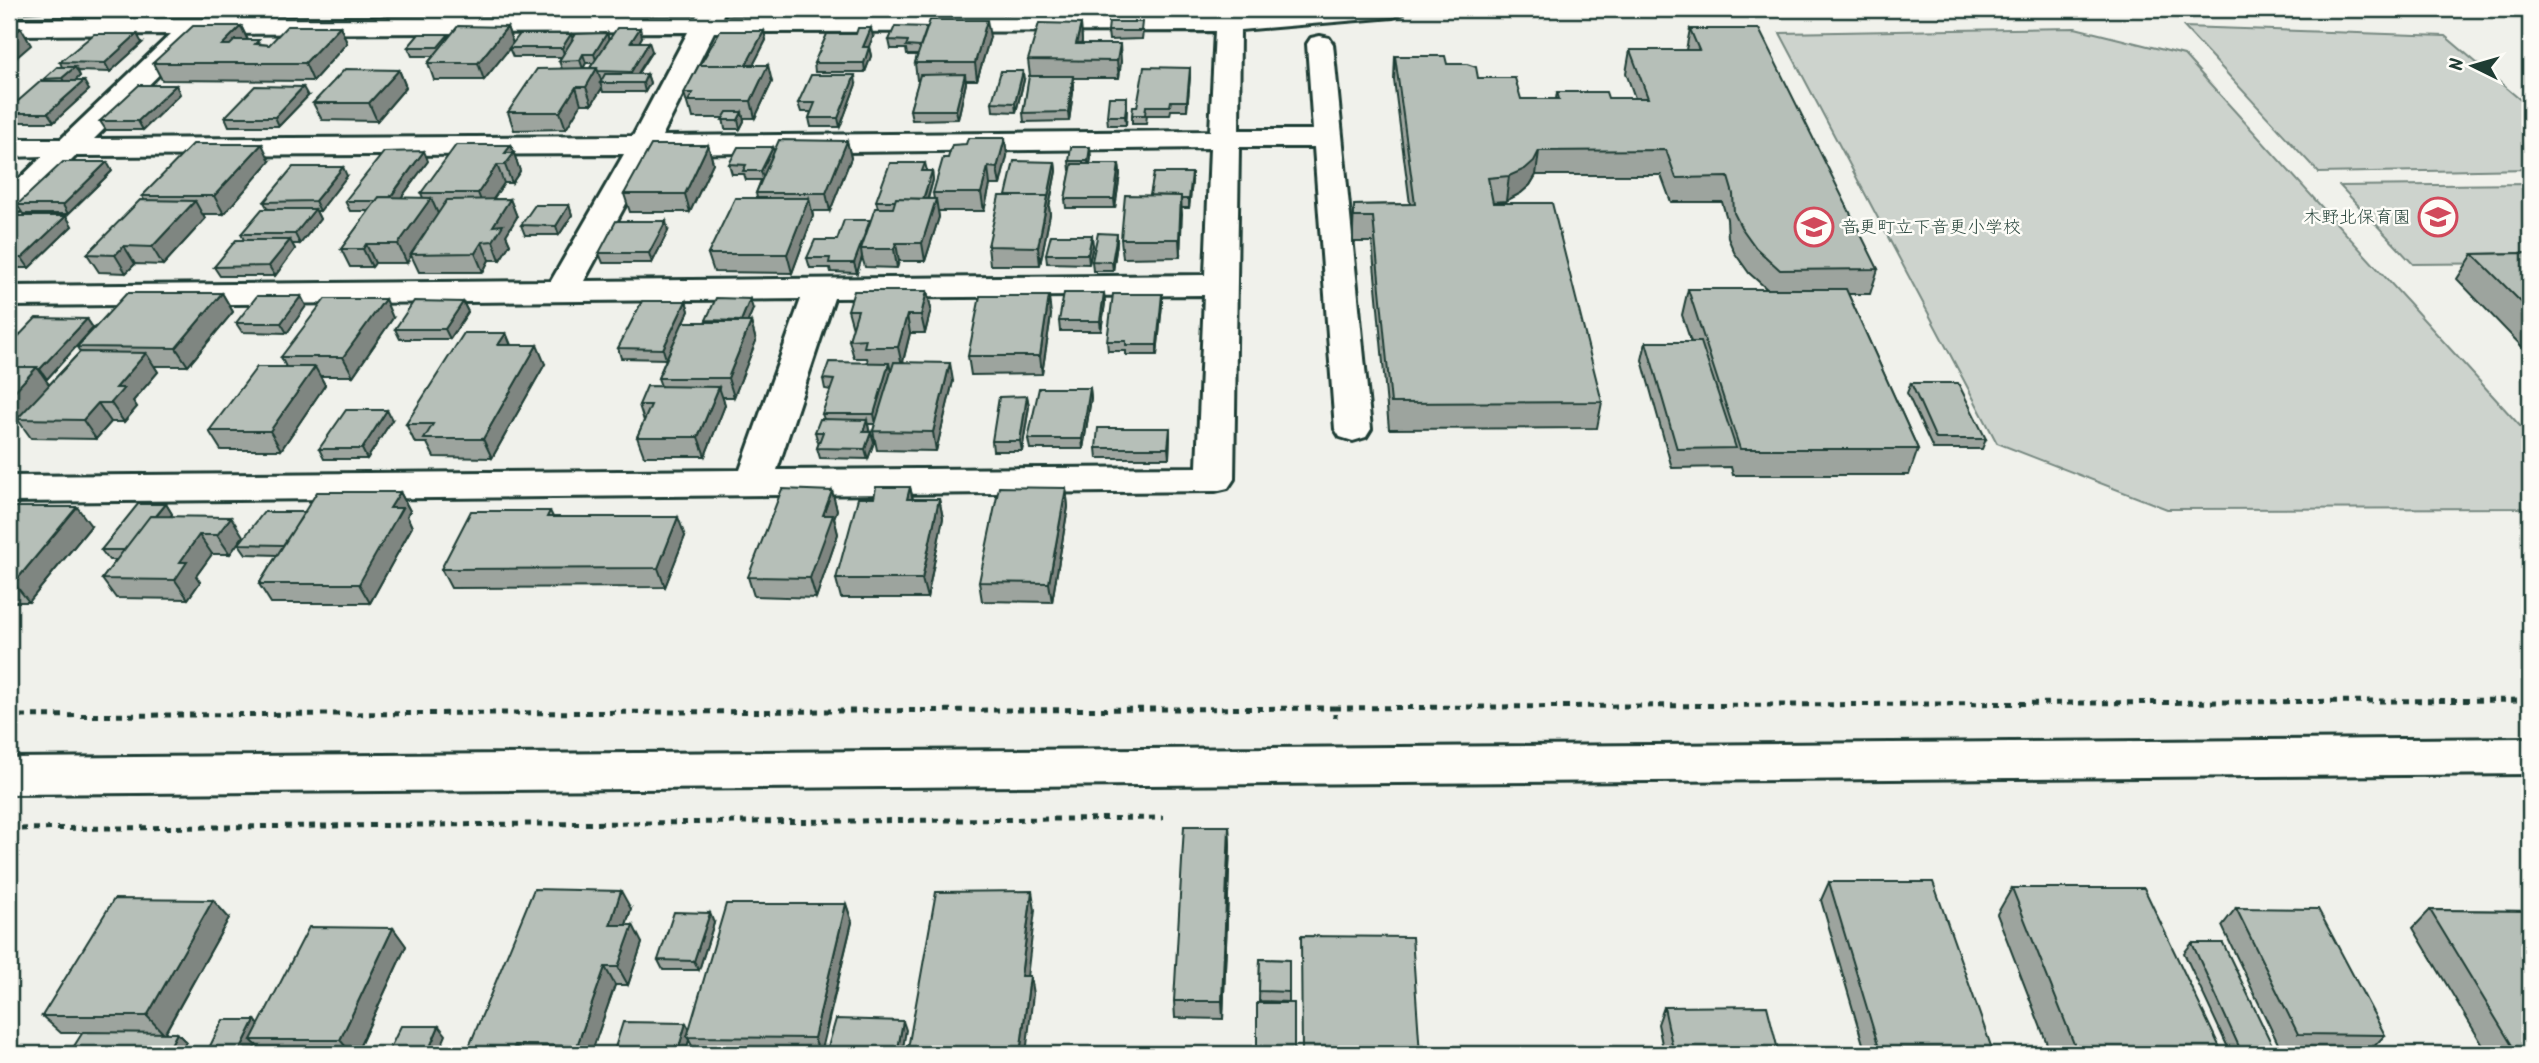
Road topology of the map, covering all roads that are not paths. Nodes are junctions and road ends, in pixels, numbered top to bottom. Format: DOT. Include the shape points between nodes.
graph roads {
  1 [pos="1393,9"];
  2 [pos="709,16"];
  3 [pos="1227,16"];
  4 [pos="204,17"];
  5 [pos="9,27"];
  6 [pos="1320,44"];
  7 [pos="1328,138"];
  8 [pos="1225,139"];
  9 [pos="643,145"];
  10 [pos="69,147"];
  11 [pos="9,148"];
  12 [pos="9,205"];
  13 [pos="1221,285"];
  14 [pos="821,289"];
  15 [pos="562,291"];
  16 [pos="9,296"];
  17 [pos="1353,429"];
  18 [pos="754,483"];
  19 [pos="9,489"];
  20 [pos="2530,756"];
  21 [pos="9,776"];
  1 -- 3 [label="street"];
  2 -- 3 [label="street"];
  2 -- 4 [label="street"];
  2 -- 9 [label="street"];
  3 -- 8 [label="street"];
  4 -- 5 [label="street"];
  4 -- 10 [label="street"];
  6 -- 7 [label="street"];
  7 -- 8 [label="street"];
  7 -- 17 [label="street"];
  8 -- 9 [label="street"];
  8 -- 13 [label="street"];
  9 -- 10 [label="street"];
  9 -- 15 [label="street"];
  10 -- 11 [label="street"];
  10 -- 12 [label="street"];
  13 -- 14 [label="street"];
  13 -- 18 [label="street" via="1215,479"];
  14 -- 15 [label="street"];
  14 -- 18 [label="street"];
  15 -- 16 [label="street"];
  18 -- 19 [label="street"];
  20 -- 21 [label="street"];
}
